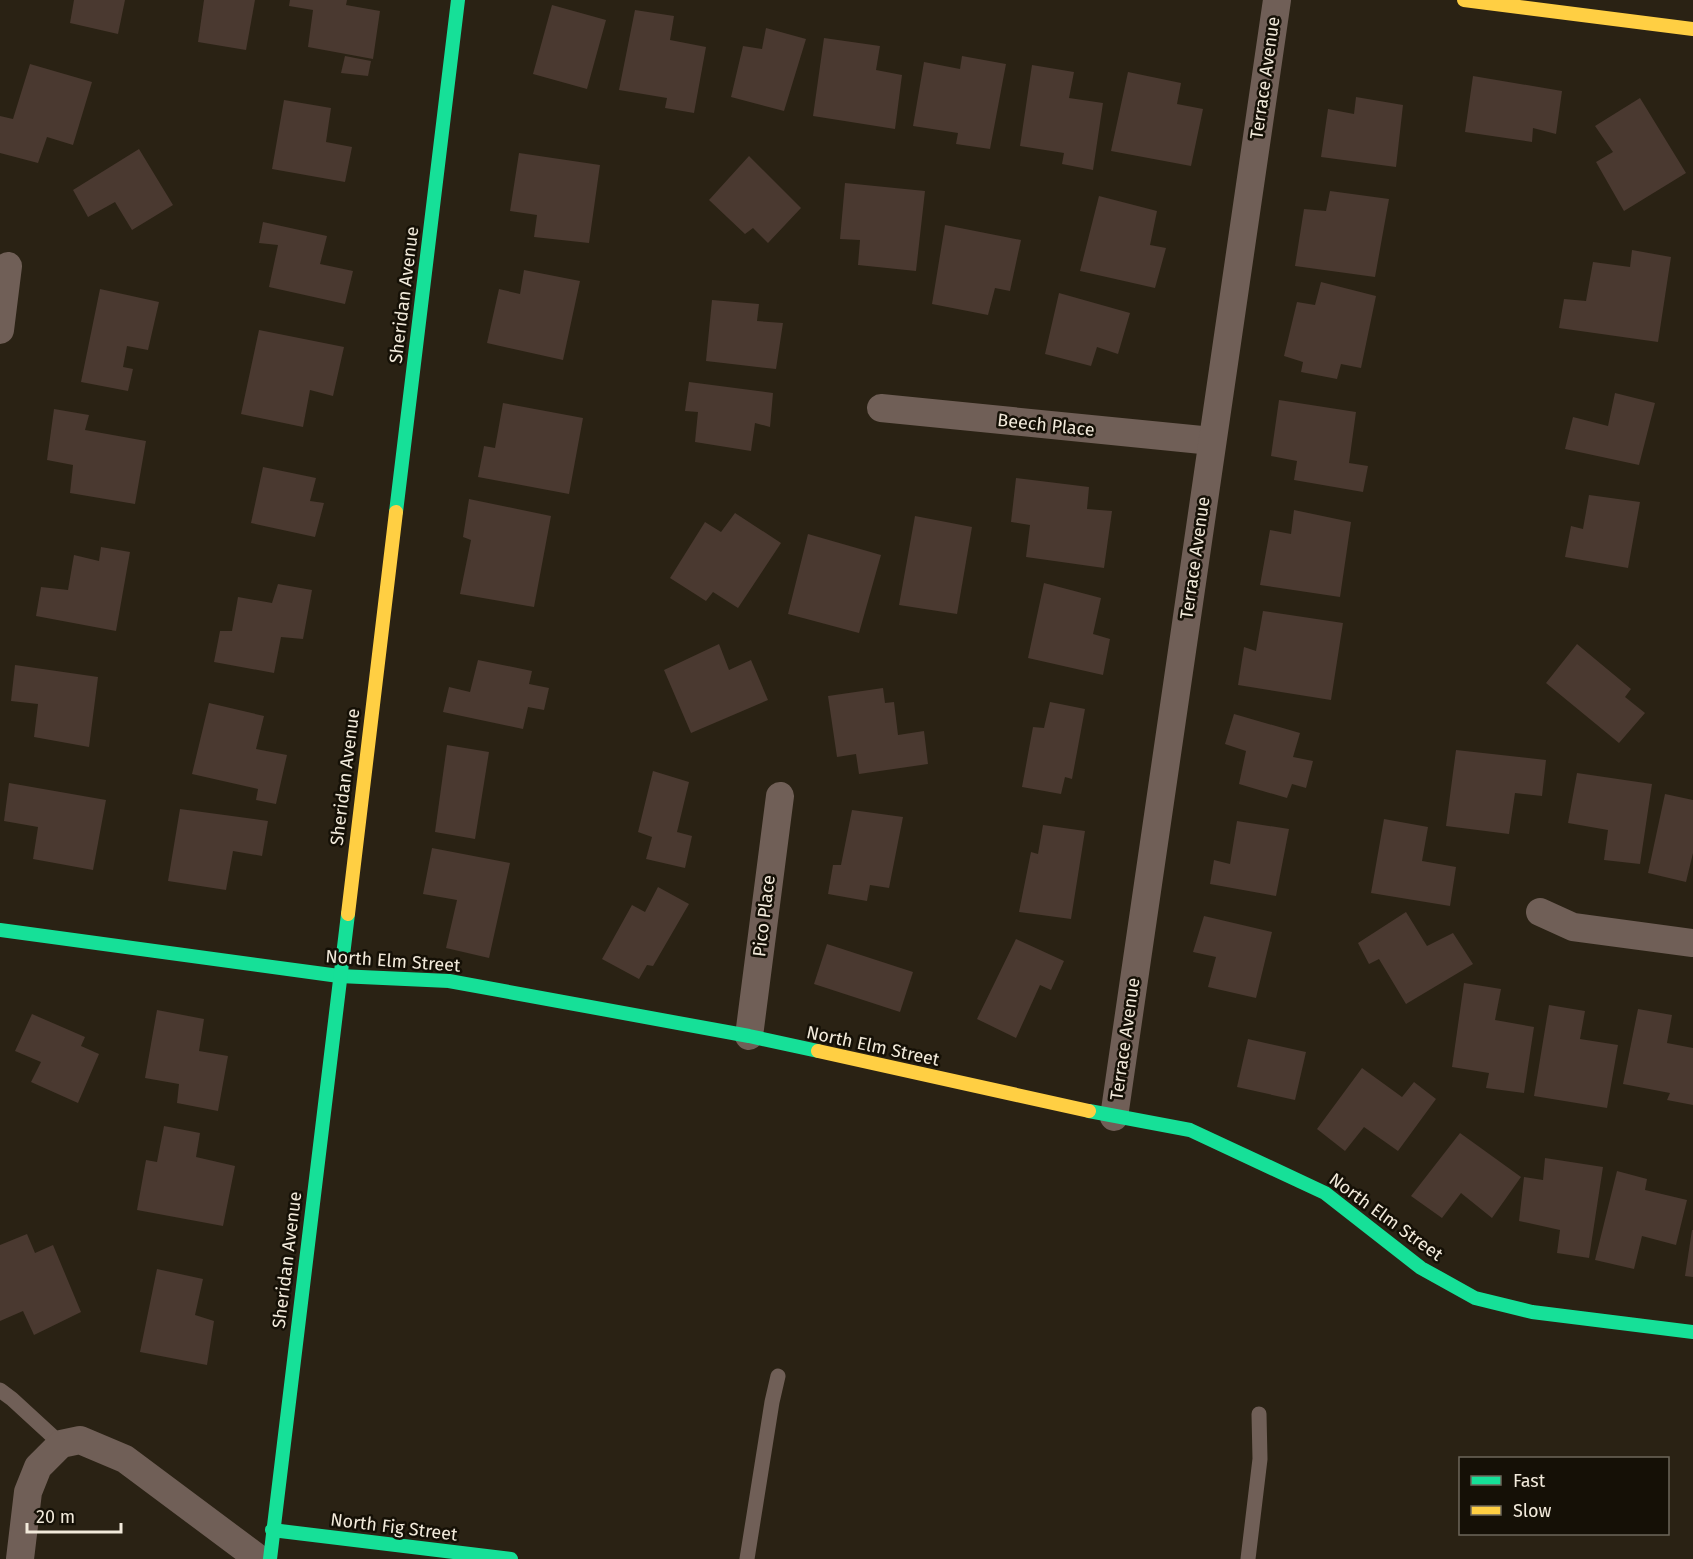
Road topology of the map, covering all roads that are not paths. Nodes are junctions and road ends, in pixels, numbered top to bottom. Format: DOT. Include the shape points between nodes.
graph roads {
  1 [pos="458,0"];
  2 [pos="1277,0"];
  3 [pos="1464,0"];
  4 [pos="1693,28"];
  5 [pos="8,266"];
  6 [pos="0,330"];
  7 [pos="881,408"];
  8 [pos="1212,441"];
  9 [pos="780,796"];
  10 [pos="1540,912"];
  11 [pos="0,930"];
  12 [pos="1693,944"];
  13 [pos="339,976"];
  14 [pos="749,1036"];
  15 [pos="1113,1117"];
  16 [pos="1693,1332"];
  17 [pos="778,1376"];
  18 [pos="0,1390"];
  19 [pos="1259,1414"];
  20 [pos="61,1444"];
  21 [pos="272,1530"];
  22 [pos="20,1559"];
  23 [pos="259,1559"];
  24 [pos="270,1559"];
  25 [pos="511,1559"];
  26 [pos="747,1559"];
  27 [pos="1248,1559"];
  1 -- 13 [label="street, Sheridan Avenue"];
  2 -- 8 [label="street, Terrace Avenue"];
  3 -- 4 [label="street"];
  5 -- 6 [label="street"];
  7 -- 8 [label="street, Beech Place"];
  8 -- 15 [label="street, Terrace Avenue"];
  9 -- 14 [label="street, Pico Place"];
  10 -- 12 [label="street" via="1573,927"];
  11 -- 13 [label="street, North Elm Street"];
  13 -- 14 [label="street, North Elm Street" via="449,981"];
  13 -- 21 [label="street, Sheridan Avenue"];
  14 -- 15 [label="street, North Elm Street"];
  15 -- 16 [label="street, North Elm Street" via="1190,1130 1325,1193 1421,1268 1476,1298 1532,1312"];
  17 -- 26 [label="lane"];
  18 -- 20 [label="lane"];
  19 -- 27 [label="lane" via="1260,1459"];
  20 -- 22 [label="street" via="38,1467 28,1492"];
  20 -- 23 [label="street" via="80,1440 125,1459"];
  21 -- 24 [label="street, Sheridan Avenue"];
  21 -- 25 [label="street, North Fig Street"];
}
